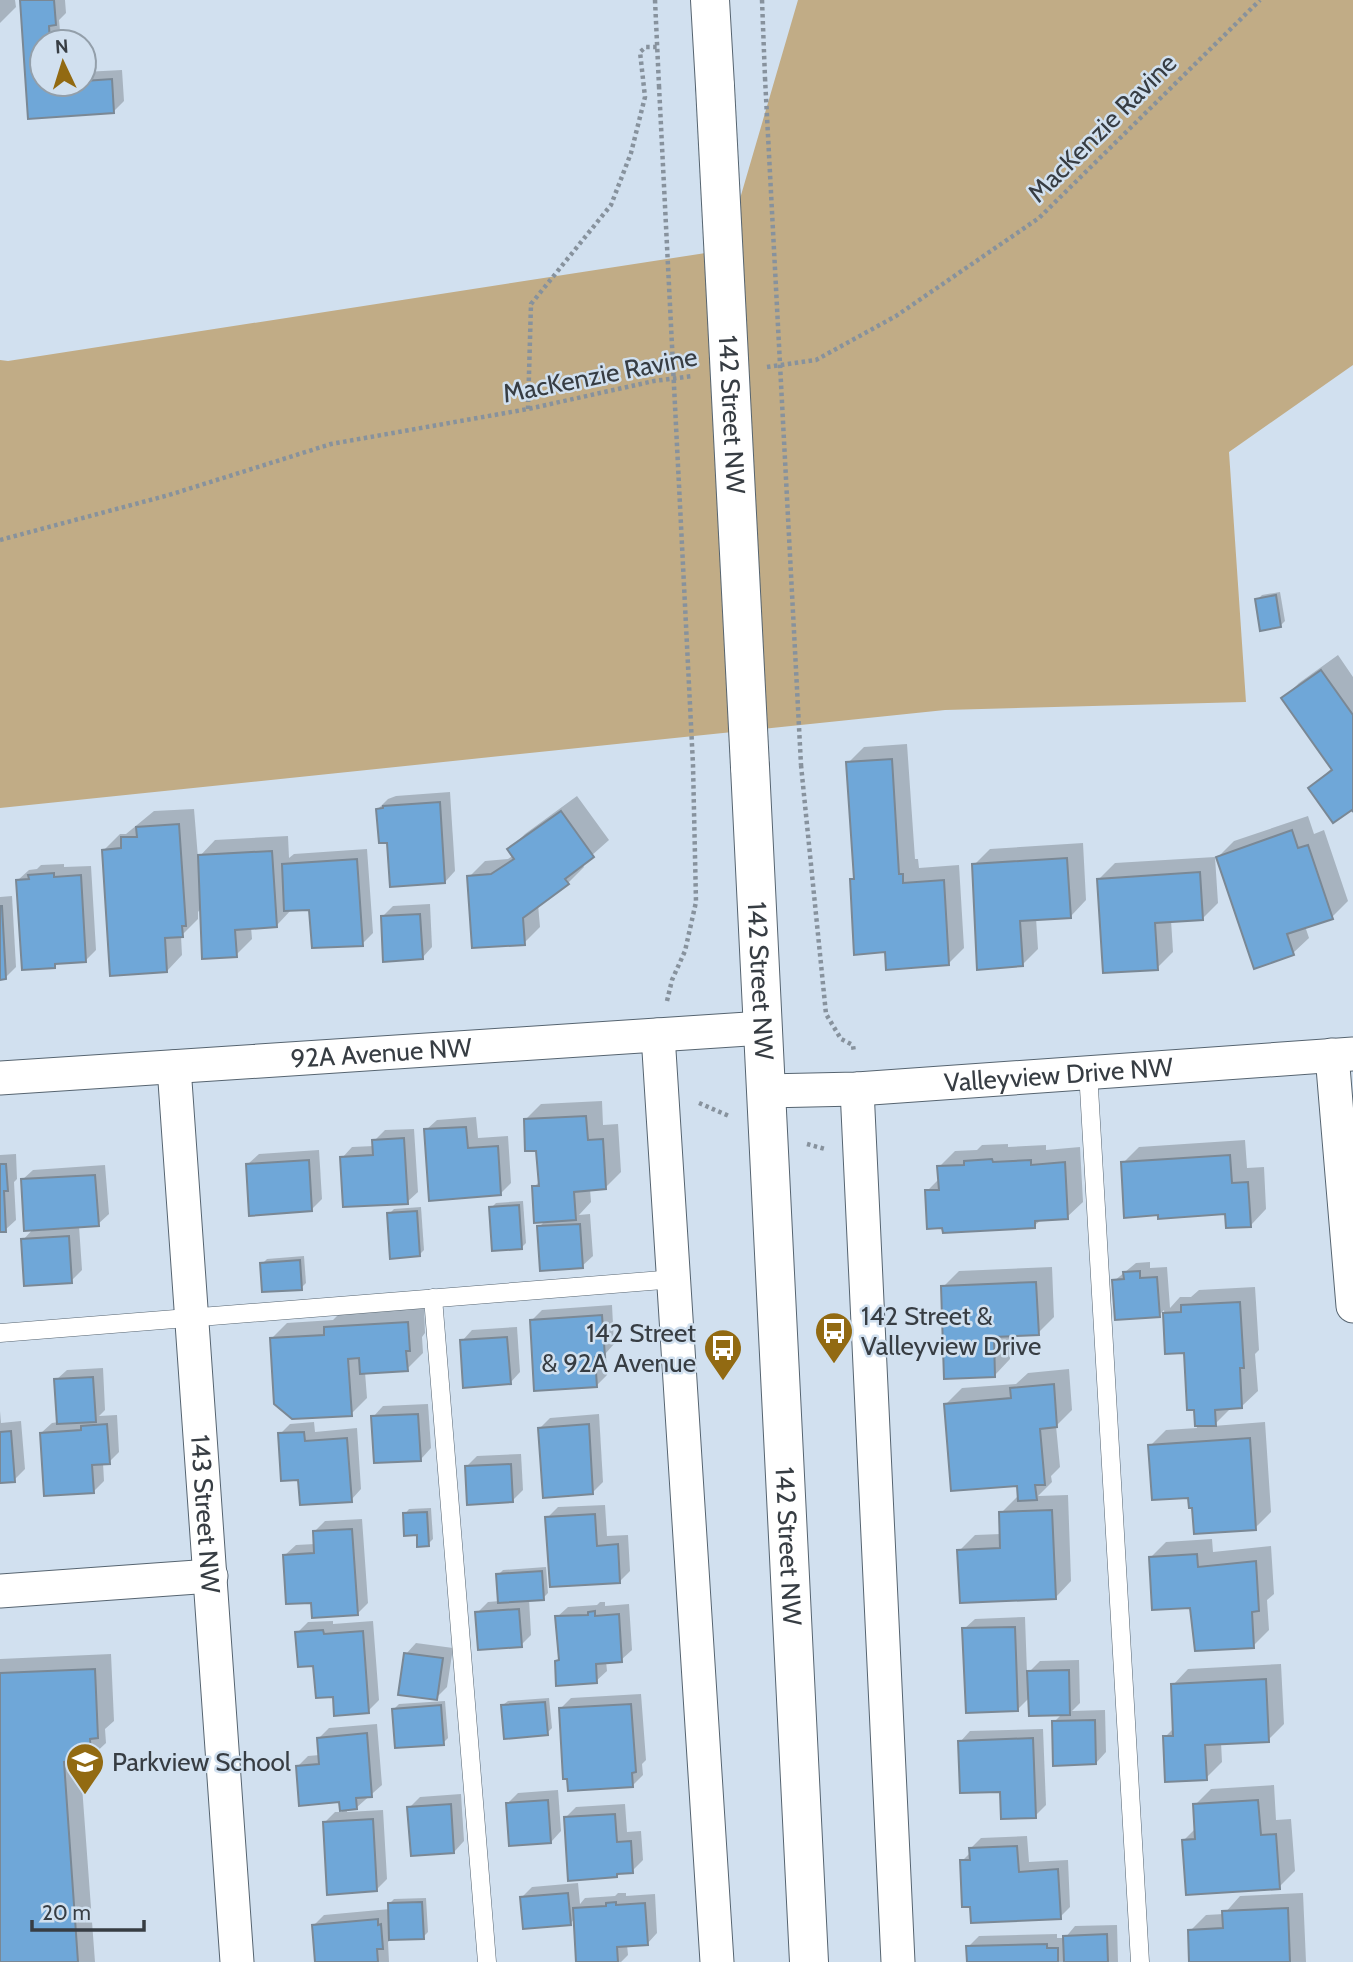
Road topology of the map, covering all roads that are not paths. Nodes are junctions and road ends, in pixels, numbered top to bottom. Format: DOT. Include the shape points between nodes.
graph roads {
  1 [pos="710,0"];
  2 [pos="763,1028"];
  3 [pos="658,1035"];
  4 [pos="1343,1055"];
  5 [pos="174,1067"];
  6 [pos="1088,1071"];
  7 [pos="0,1078"];
  8 [pos="857,1089"];
  9 [pos="765,1091"];
  10 [pos="675,1279"];
  11 [pos="1352,1288"];
  12 [pos="433,1298"];
  13 [pos="192,1317"];
  14 [pos="0,1333"];
  15 [pos="211,1576"];
  16 [pos="0,1591"];
  17 [pos="237,1962"];
  18 [pos="487,1962"];
  19 [pos="717,1962"];
  20 [pos="809,1962"];
  21 [pos="898,1962"];
  22 [pos="1140,1962"];
  1 -- 2 [label="main road, 142 Street NW, bridge"];
  2 -- 3 [label="street, 92A Avenue NW"];
  2 -- 9 [label="main road, 142 Street NW"];
  3 -- 5 [label="street, 92A Avenue NW"];
  3 -- 10 [label="street"];
  4 -- 6 [label="street, Valleyview Drive NW"];
  4 -- 11 [label="street"];
  5 -- 7 [label="street, 92A Avenue NW"];
  5 -- 13 [label="street, 143 Street NW"];
  6 -- 8 [label="street, Valleyview Drive NW"];
  6 -- 22 [label="lane"];
  8 -- 9 [label="street, Valleyview Drive NW"];
  8 -- 21 [label="street"];
  9 -- 20 [label="main road, 142 Street NW"];
  10 -- 12 [label="lane"];
  10 -- 19 [label="street"];
  12 -- 13 [label="lane"];
  12 -- 18 [label="lane"];
  13 -- 14 [label="lane"];
  13 -- 15 [label="street, 143 Street NW"];
  15 -- 16 [label="street"];
  15 -- 17 [label="street, 143 Street NW"];
}
